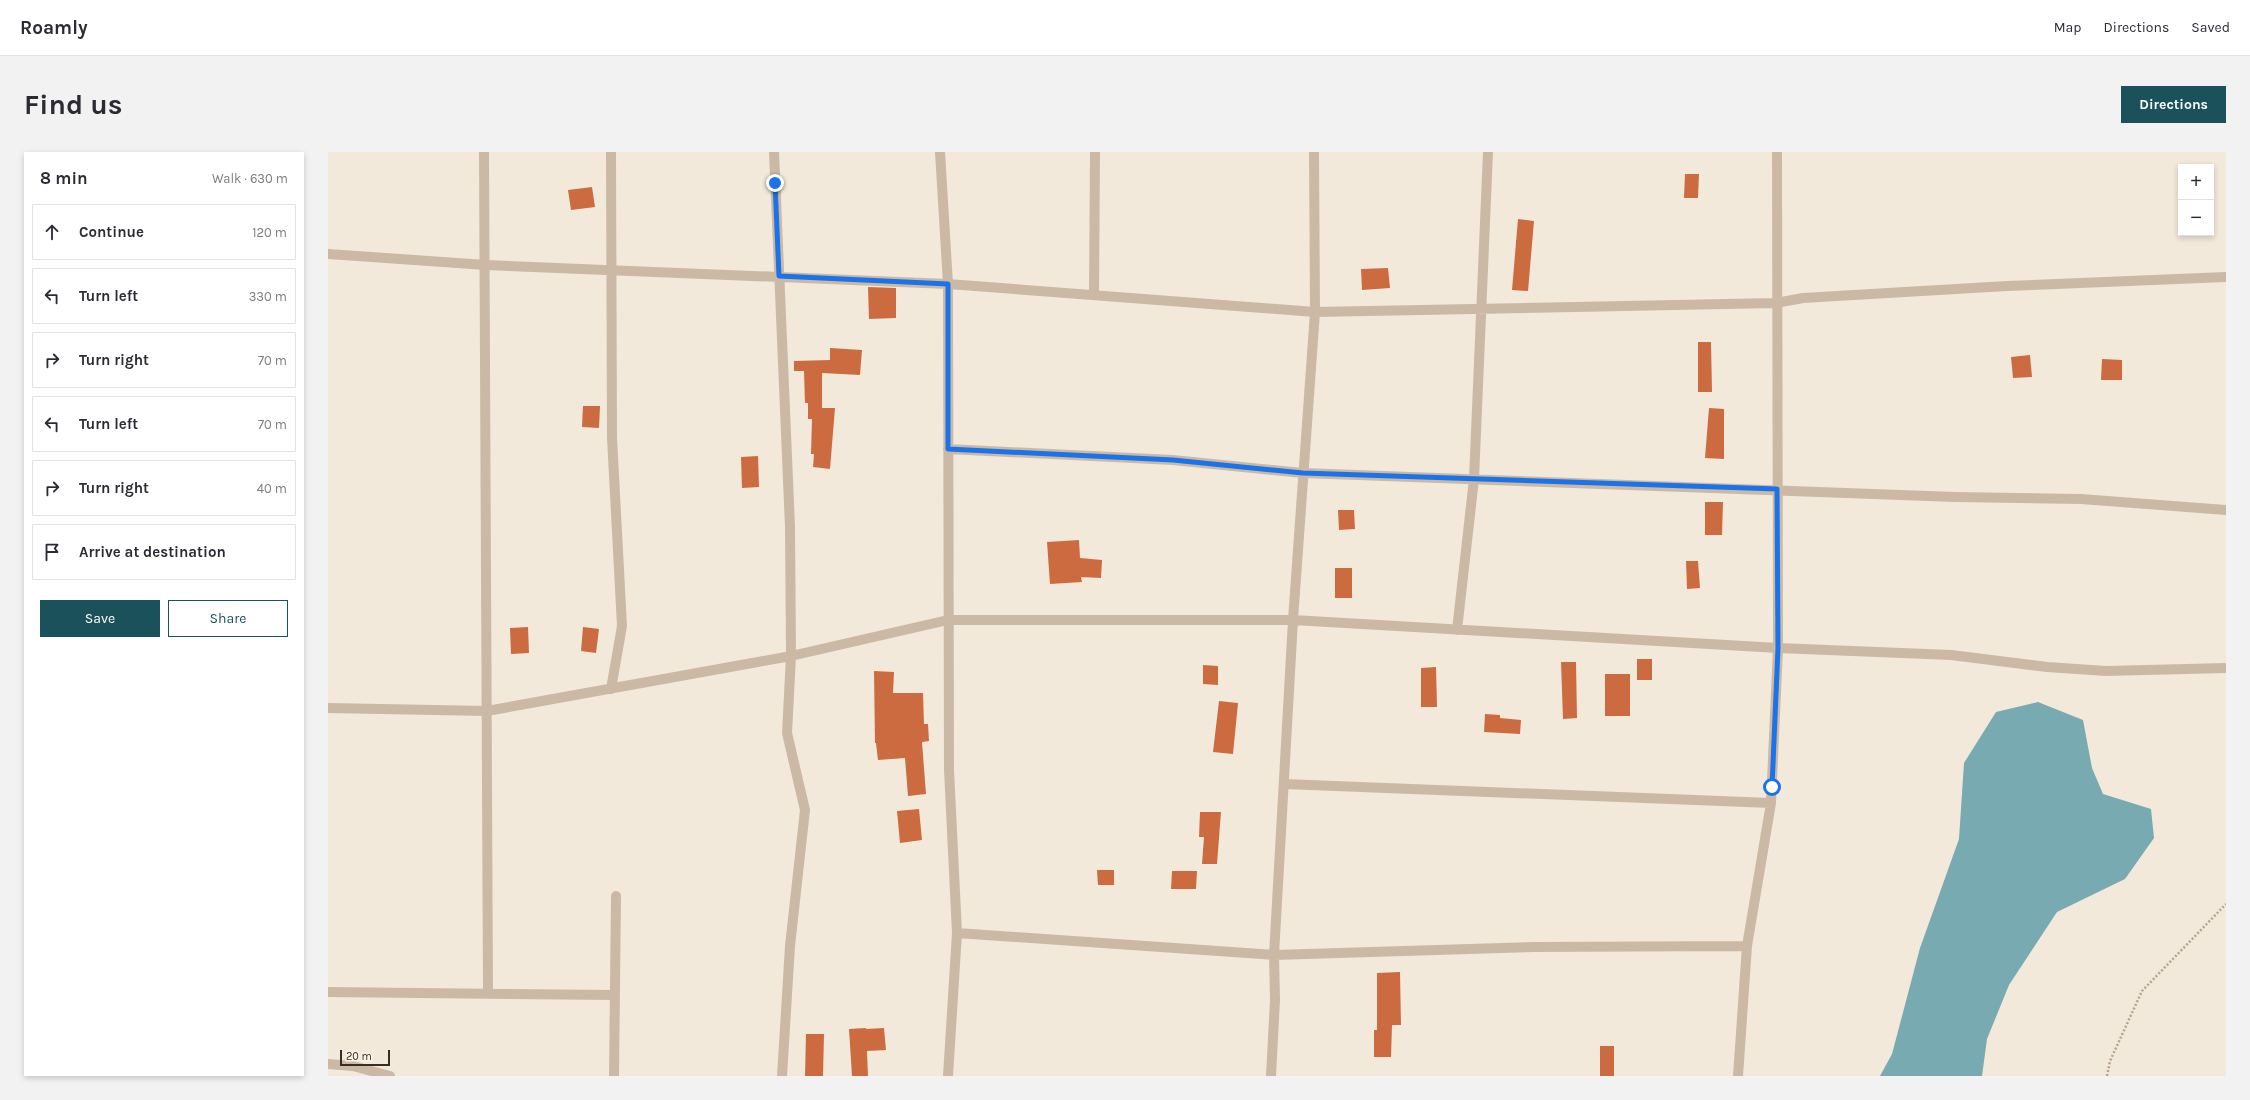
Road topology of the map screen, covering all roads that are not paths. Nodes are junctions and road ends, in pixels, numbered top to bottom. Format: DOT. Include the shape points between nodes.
graph roads {
  1 [pos="484,152"];
  2 [pos="611,152"];
  3 [pos="774,152"];
  4 [pos="940,152"];
  5 [pos="1095,152"];
  6 [pos="1314,152"];
  7 [pos="1488,152"];
  8 [pos="1777,152"];
  9 [pos="328,254"];
  10 [pos="486,265"];
  11 [pos="612,270"];
  12 [pos="779,276"];
  13 [pos="2226,277"];
  14 [pos="948,284"];
  15 [pos="1094,295"];
  16 [pos="1776,303"];
  17 [pos="1481,309"];
  18 [pos="1315,312"];
  19 [pos="948,449"];
  20 [pos="1303,473"];
  21 [pos="1474,479"];
  22 [pos="1777,489"];
  23 [pos="2226,510"];
  24 [pos="948,620"];
  25 [pos="1293,620"];
  26 [pos="1457,630"];
  27 [pos="1778,648"];
  28 [pos="791,656"];
  29 [pos="2226,668"];
  30 [pos="610,689"];
  31 [pos="328,708"];
  32 [pos="487,711"];
  33 [pos="1284,784"];
  34 [pos="1771,803"];
  35 [pos="616,896"];
  36 [pos="957,933"];
  37 [pos="1747,946"];
  38 [pos="1274,955"];
  39 [pos="328,992"];
  40 [pos="488,994"];
  41 [pos="615,995"];
  42 [pos="328,1064"];
  43 [pos="390,1076"];
  44 [pos="614,1076"];
  45 [pos="782,1076"];
  46 [pos="948,1076"];
  47 [pos="1271,1076"];
  48 [pos="1738,1076"];
  1 -- 10 [label="street"];
  2 -- 11 [label="street"];
  3 -- 12 [label="street"];
  4 -- 14 [label="street"];
  5 -- 15 [label="street"];
  6 -- 18 [label="street"];
  7 -- 17 [label="street"];
  8 -- 16 [label="street"];
  9 -- 10 [label="street"];
  10 -- 11 [label="street"];
  10 -- 32 [label="street"];
  11 -- 12 [label="street"];
  11 -- 30 [label="street" via="612,438 622,626"];
  12 -- 14 [label="street"];
  12 -- 28 [label="street" via="790,528"];
  13 -- 16 [label="street" via="2007,286 1803,298"];
  14 -- 15 [label="street"];
  14 -- 19 [label="street"];
  15 -- 18 [label="street"];
  16 -- 17 [label="street"];
  16 -- 22 [label="street"];
  17 -- 18 [label="street"];
  17 -- 21 [label="street"];
  18 -- 20 [label="street"];
  19 -- 20 [label="street" via="1173,460"];
  19 -- 24 [label="street"];
  20 -- 21 [label="street"];
  20 -- 25 [label="street"];
  21 -- 22 [label="street"];
  21 -- 26 [label="street"];
  22 -- 23 [label="street" via="1956,497 2081,499"];
  22 -- 27 [label="street"];
  24 -- 25 [label="street"];
  24 -- 28 [label="street"];
  24 -- 36 [label="street" via="949,770"];
  25 -- 26 [label="street"];
  25 -- 33 [label="street"];
  26 -- 27 [label="street"];
  27 -- 29 [label="street" via="1951,655 2047,667 2106,671"];
  27 -- 34 [label="street"];
  28 -- 30 [label="street"];
  28 -- 45 [label="street" via="787,733 805,810 790,946"];
  30 -- 32 [label="street"];
  31 -- 32 [label="street"];
  32 -- 40 [label="street"];
  33 -- 34 [label="street"];
  33 -- 38 [label="street"];
  34 -- 37 [label="street"];
  35 -- 41 [label="street"];
  36 -- 38 [label="street"];
  36 -- 46 [label="street"];
  37 -- 38 [label="street" via="1534,947"];
  37 -- 48 [label="street"];
  38 -- 47 [label="street" via="1275,1000"];
  39 -- 40 [label="street"];
  40 -- 41 [label="street"];
  41 -- 44 [label="street"];
  42 -- 43 [label="street" via="353,1066"];
}
